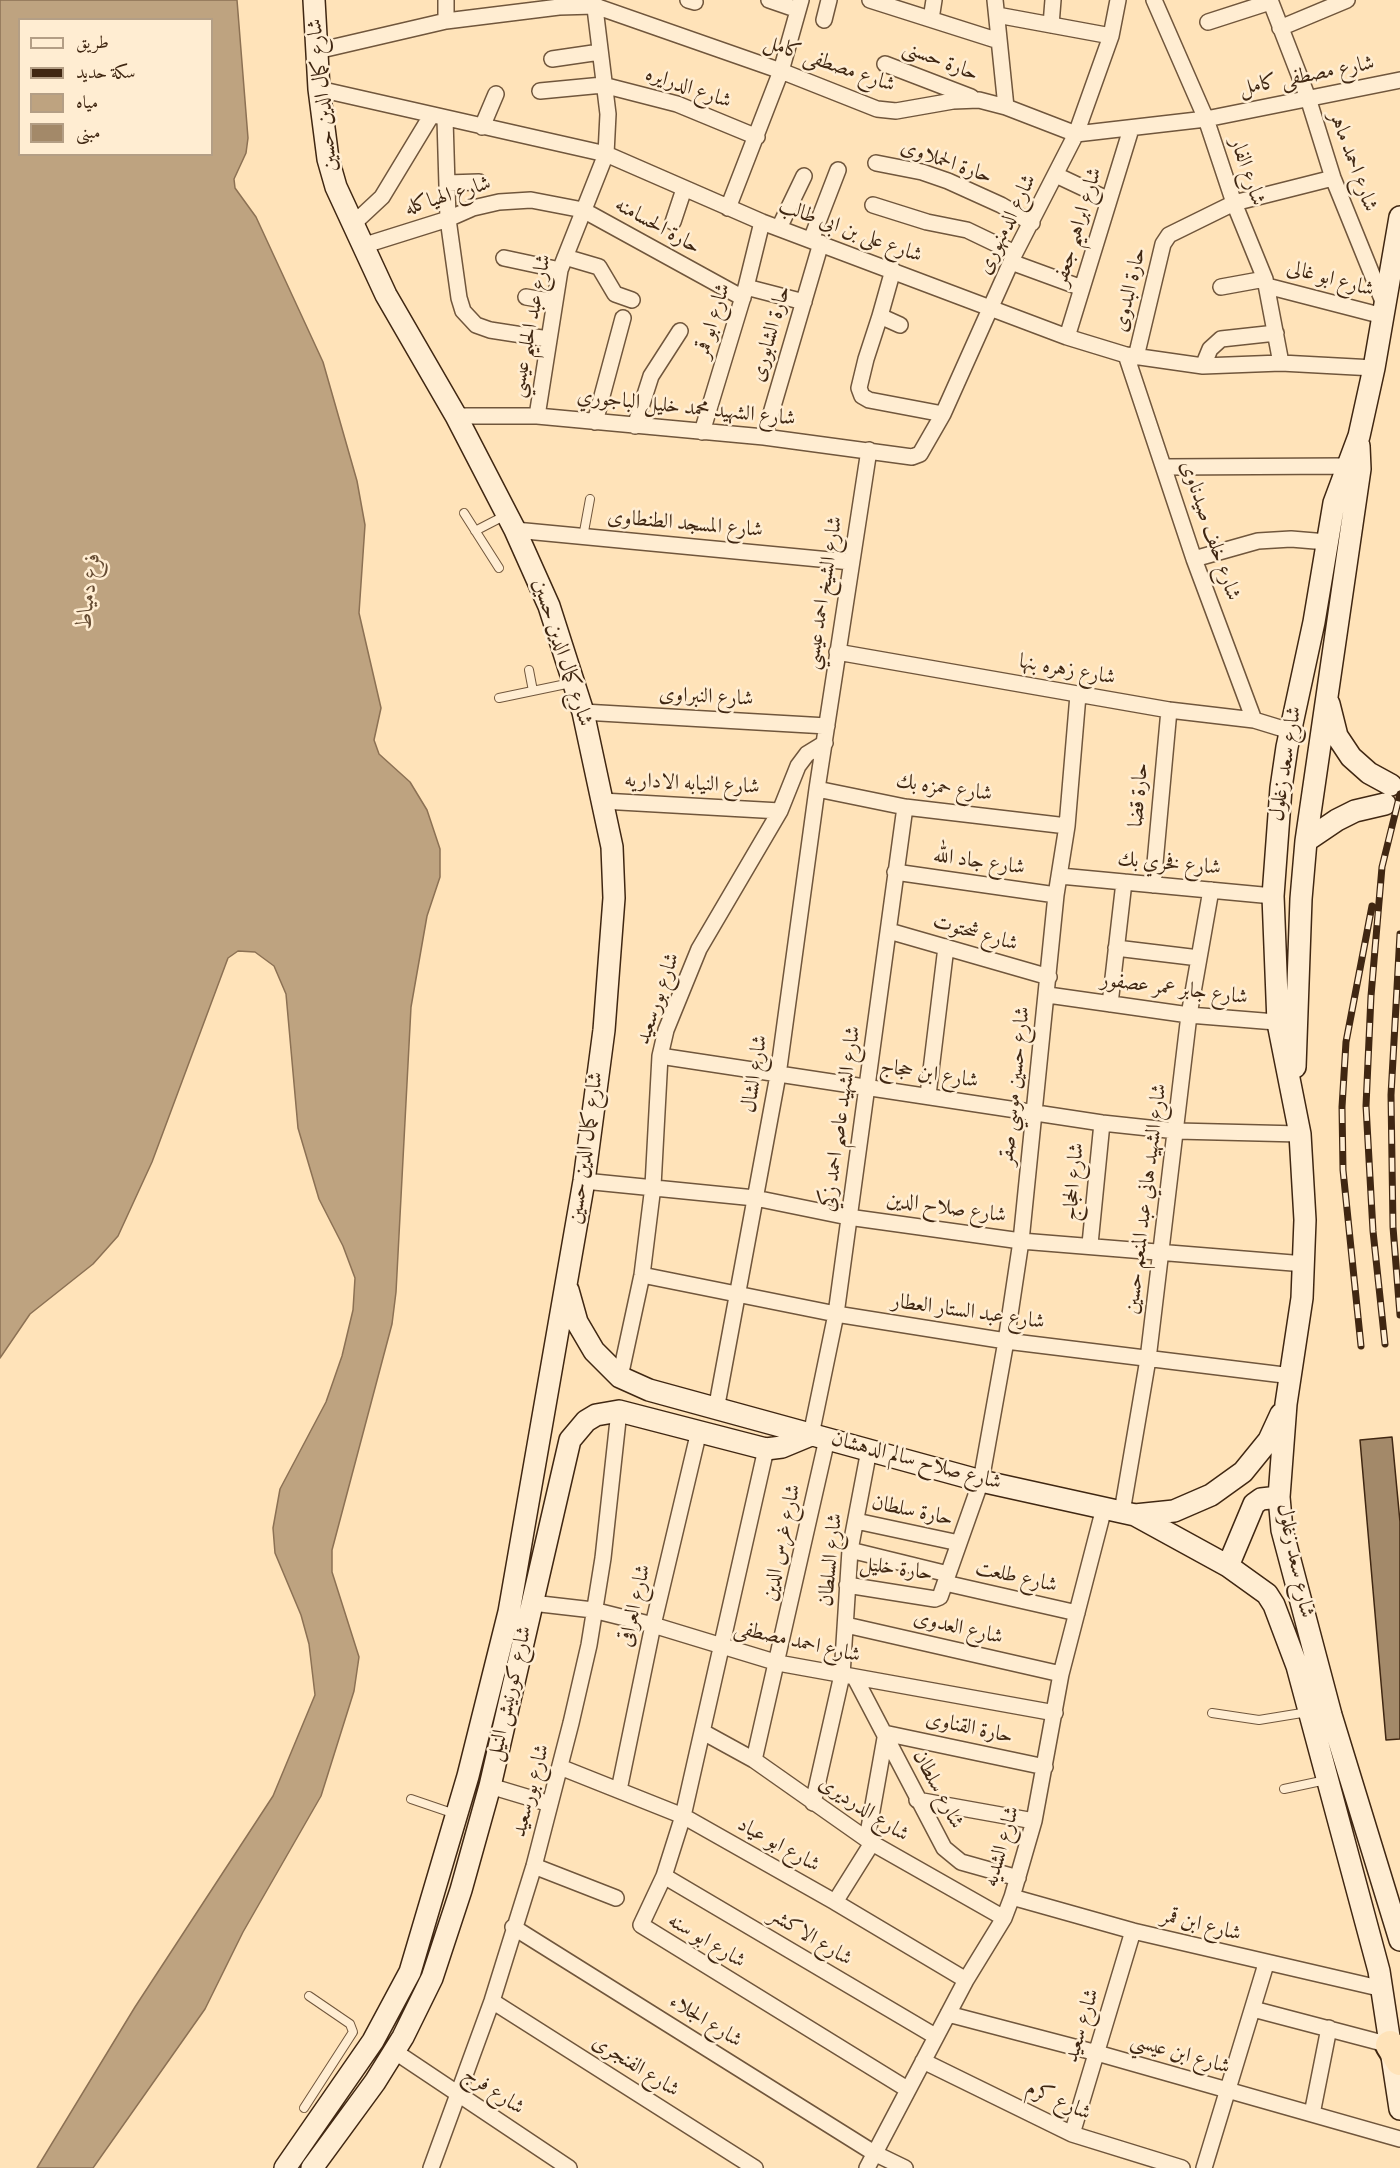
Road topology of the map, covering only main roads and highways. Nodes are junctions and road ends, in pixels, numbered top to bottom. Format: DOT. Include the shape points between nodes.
graph roads {
  1 [pos="314,0"];
  2 [pos="1400,217"];
  3 [pos="1353,468"];
  4 [pos="1328,688"];
  5 [pos="1306,841"];
  6 [pos="1287,1023"];
  7 [pos="566,1278"];
  8 [pos="1286,1404"];
  9 [pos="819,1437"];
  10 [pos="1279,1497"];
  11 [pos="1120,1512"];
  12 [pos="1228,1566"];
  13 [pos="1400,1940"];
  14 [pos="1395,2053"];
  15 [pos="1400,2109"];
  16 [pos="285,2168"];
  17 [pos="312,2168"];
  1 -- 7 [label="main road, شارع كمال الدين حسين" via="319,89 328,159 336,187 386,295 456,416 546,597 583,712 612,848 614,898 604,1030 584,1181"];
  2 -- 3 [label="main road, شارع سعد زغلول"];
  3 -- 4 [label="main road, شارع سعد زغلول"];
  3 -- 6 [label="main road, شارع سعد زغلول" via="1327,542 1281,788 1273,896"];
  4 -- 5 [label="main road, شارع سعد زغلول"];
  4 -- 5 [label="main road" via="1337,736 1351,757 1388,794"];
  5 -- 6 [label="main road, شارع سعد زغلول"];
  6 -- 8 [label="main road, شارع سعد زغلول" via="1300,1134 1305,1264"];
  7 -- 9 [label="main road, شارع صلاح سالم الدهشان" via="583,1336 620,1377 670,1398"];
  7 -- 16 [label="main road, شارع كورنيش النيل" via="509,1612 457,1815 410,1972 379,2031 335,2079"];
  8 -- 10 [label="main road, شارع سعد زغلول"];
  8 -- 11 [label="main road, شارع صلاح سالم الدهشان" via="1269,1440 1250,1464 1211,1495 1174,1511"];
  9 -- 11 [label="main road, شارع صلاح سالم الدهشان" via="981,1481"];
  9 -- 17 [label="main road, شارع كورنيش النيل" via="766,1449 620,1411 596,1415 570,1440 490,1786 432,1978 375,2082"];
  10 -- 12 [label="main road" via="1254,1504"];
  10 -- 13 [label="main road, شارع سعد زغلول" via="1282,1530 1328,1704"];
  11 -- 12 [label="main road, شارع سعد زغلول"];
  12 -- 14 [label="main road, شارع سعد زغلول" via="1271,1599 1297,1666 1383,1989"];
  14 -- 15 [label="main road, شارع سعد زغلول"];
}
